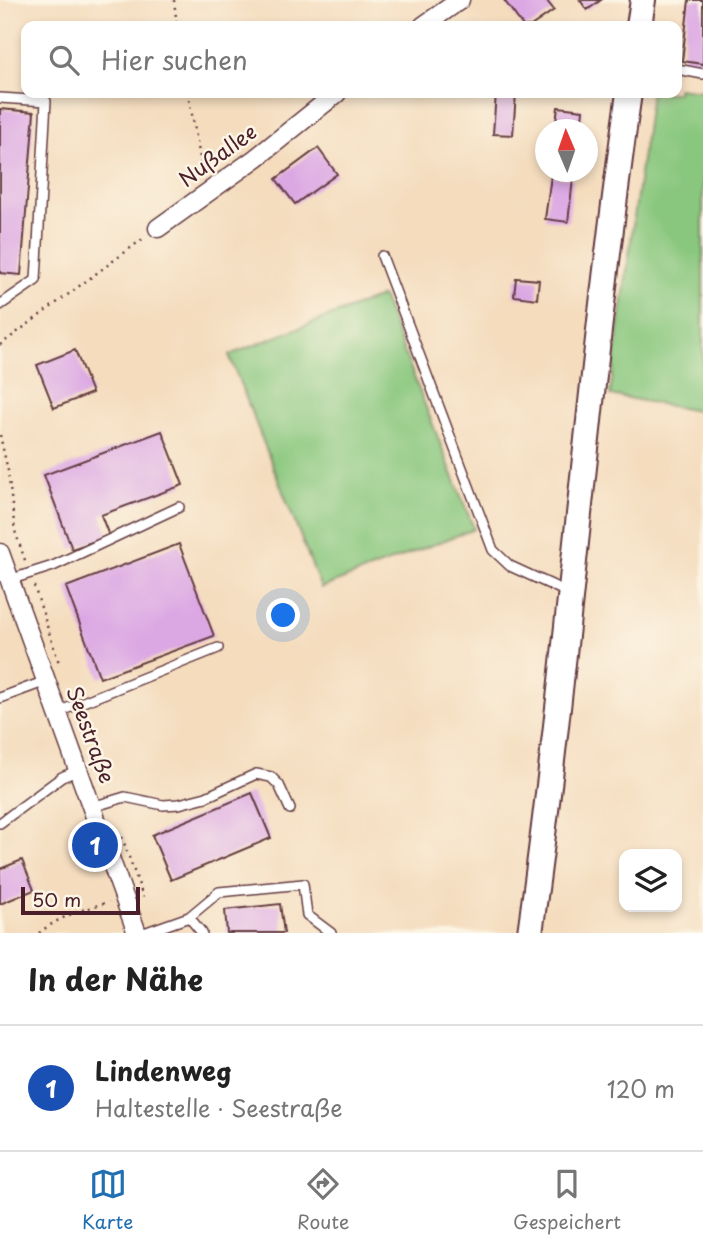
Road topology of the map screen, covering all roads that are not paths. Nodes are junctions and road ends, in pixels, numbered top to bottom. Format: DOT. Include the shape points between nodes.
graph roads {
  1 [pos="460,0"];
  2 [pos="643,0"];
  3 [pos="430,21"];
  4 [pos="640,21"];
  5 [pos="682,70"];
  6 [pos="703,74"];
  7 [pos="0,98"];
  8 [pos="331,98"];
  9 [pos="628,98"];
  10 [pos="158,228"];
  11 [pos="382,256"];
  12 [pos="0,305"];
  13 [pos="179,507"];
  14 [pos="0,553"];
  15 [pos="9,580"];
  16 [pos="571,593"];
  17 [pos="218,648"];
  18 [pos="46,681"];
  19 [pos="0,698"];
  20 [pos="58,712"];
  21 [pos="79,770"];
  22 [pos="92,807"];
  23 [pos="290,809"];
  24 [pos="0,823"];
  25 [pos="189,917"];
  26 [pos="145,931"];
  27 [pos="144,933"];
  28 [pos="202,933"];
  29 [pos="331,933"];
  30 [pos="530,933"];
  1 -- 3 [label="street"];
  2 -- 4 [label="street"];
  5 -- 6 [label="lane"];
  7 -- 12 [label="lane" via="47,101 36,280"];
  8 -- 10 [label="street, Nußallee"];
  9 -- 16 [label="street" via="608,238"];
  11 -- 16 [label="lane" via="492,550 510,566"];
  13 -- 15 [label="lane" via="53,566"];
  14 -- 15 [label="street, Seestraße"];
  15 -- 18 [label="street, Seestraße"];
  16 -- 30 [label="street"];
  17 -- 20 [label="lane"];
  18 -- 19 [label="lane"];
  18 -- 20 [label="street, Seestraße"];
  20 -- 21 [label="street, Seestraße"];
  21 -- 22 [label="street, Seestraße"];
  21 -- 24 [label="lane" via="62,777"];
  22 -- 23 [label="lane" via="125,797 179,804 256,774 271,777 279,785"];
  22 -- 26 [label="street, Seestraße" via="123,897"];
  25 -- 26 [label="lane"];
  25 -- 28 [label="lane"];
  25 -- 29 [label="lane" via="219,892 303,884 307,915"];
  26 -- 27 [label="lane"];
}
